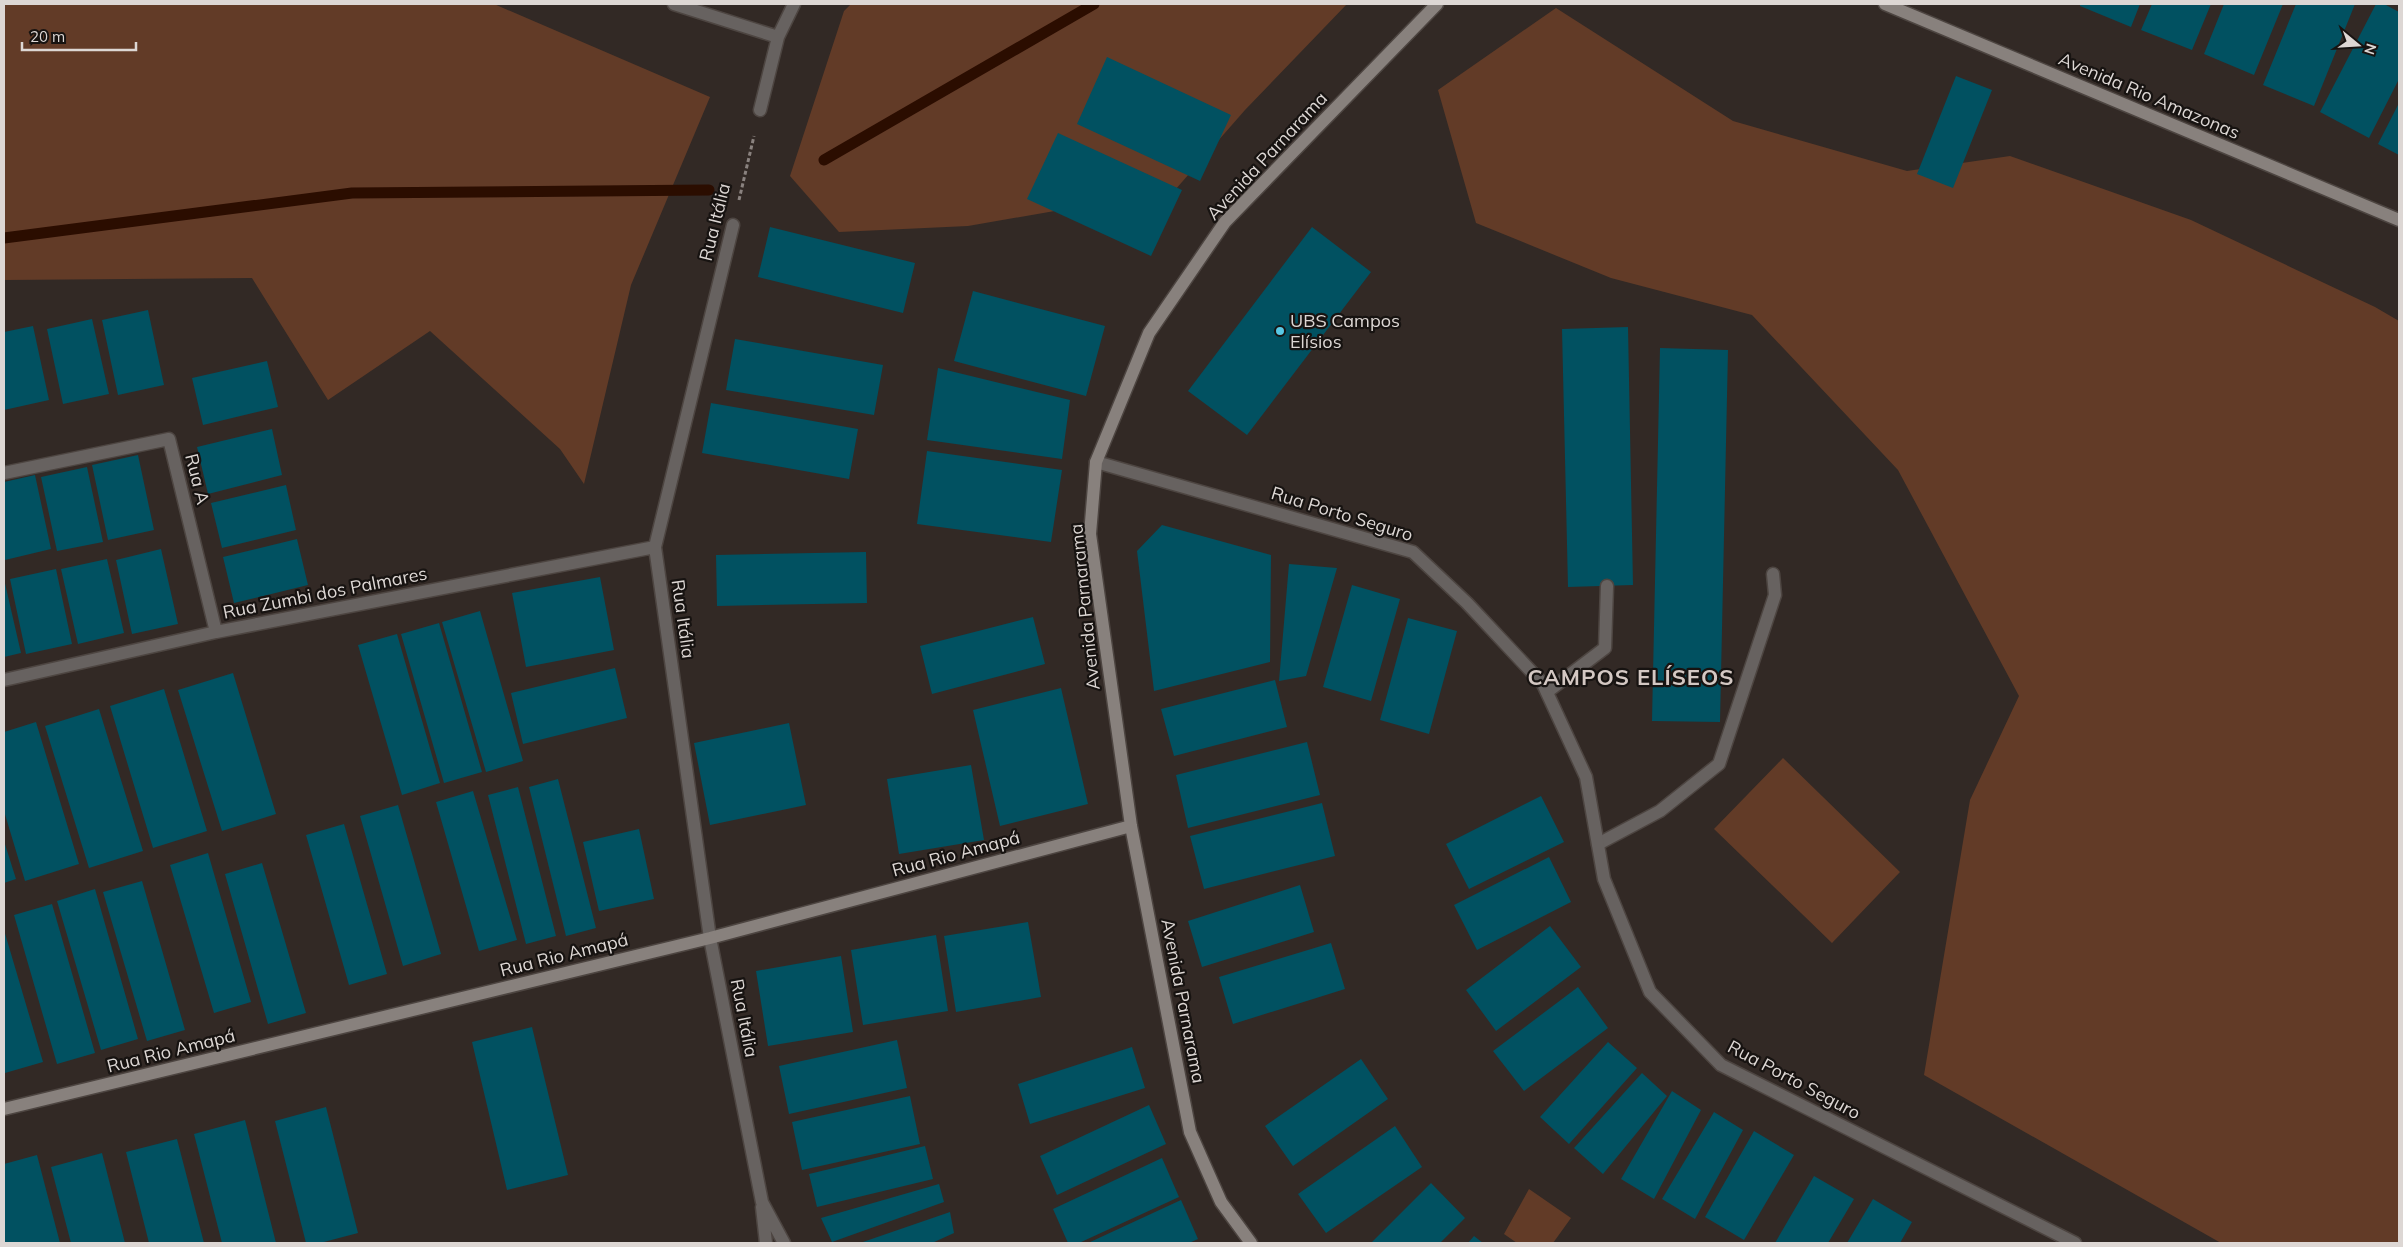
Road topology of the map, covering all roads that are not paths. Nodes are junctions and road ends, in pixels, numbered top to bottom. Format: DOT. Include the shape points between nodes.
graph roads {
  1 [pos="674,4"];
  2 [pos="794,4"];
  3 [pos="1437,4"];
  4 [pos="1885,4"];
  5 [pos="778,37"];
  6 [pos="760,110"];
  7 [pos="2399,220"];
  8 [pos="732,225"];
  9 [pos="1096,462"];
  10 [pos="4,473"];
  11 [pos="655,547"];
  12 [pos="1773,574"];
  13 [pos="1607,586"];
  14 [pos="216,632"];
  15 [pos="4,680"];
  16 [pos="1547,692"];
  17 [pos="1131,826"];
  18 [pos="1598,844"];
  19 [pos="710,938"];
  20 [pos="4,1109"];
  21 [pos="762,1202"];
  22 [pos="766,1243"];
  23 [pos="784,1243"];
  24 [pos="1252,1243"];
  25 [pos="2074,1243"];
  1 -- 5 [label="street"];
  2 -- 5 [label="street"];
  3 -- 9 [label="main road, Avenida Parnarama" via="1225,222 1149,333"];
  4 -- 7 [label="main road, Avenida Rio Amazonas"];
  5 -- 6 [label="street"];
  8 -- 11 [label="street, Rua Itália"];
  9 -- 16 [label="street, Rua Porto Seguro" via="1413,552 1467,603"];
  9 -- 17 [label="main road, Avenida Parnarama" via="1090,534"];
  10 -- 14 [label="street, Rua A" via="169,439"];
  11 -- 14 [label="street, Rua Zumbi dos Palmares"];
  11 -- 19 [label="street, Rua Itália"];
  12 -- 18 [label="street" via="1775,595 1720,764 1660,811"];
  13 -- 16 [label="street" via="1605,648"];
  14 -- 15 [label="street, Rua Zumbi dos Palmares"];
  16 -- 18 [label="street, Rua Porto Seguro" via="1586,777"];
  17 -- 19 [label="main road, Rua Rio Amapá"];
  17 -- 24 [label="main road, Avenida Parnarama" via="1190,1132 1221,1202"];
  18 -- 25 [label="street, Rua Porto Seguro" via="1604,879 1650,992 1721,1065"];
  19 -- 20 [label="main road, Rua Rio Amapá"];
  19 -- 21 [label="street, Rua Itália"];
  21 -- 22 [label="street"];
  21 -- 23 [label="street, Rua Itália"];
}
